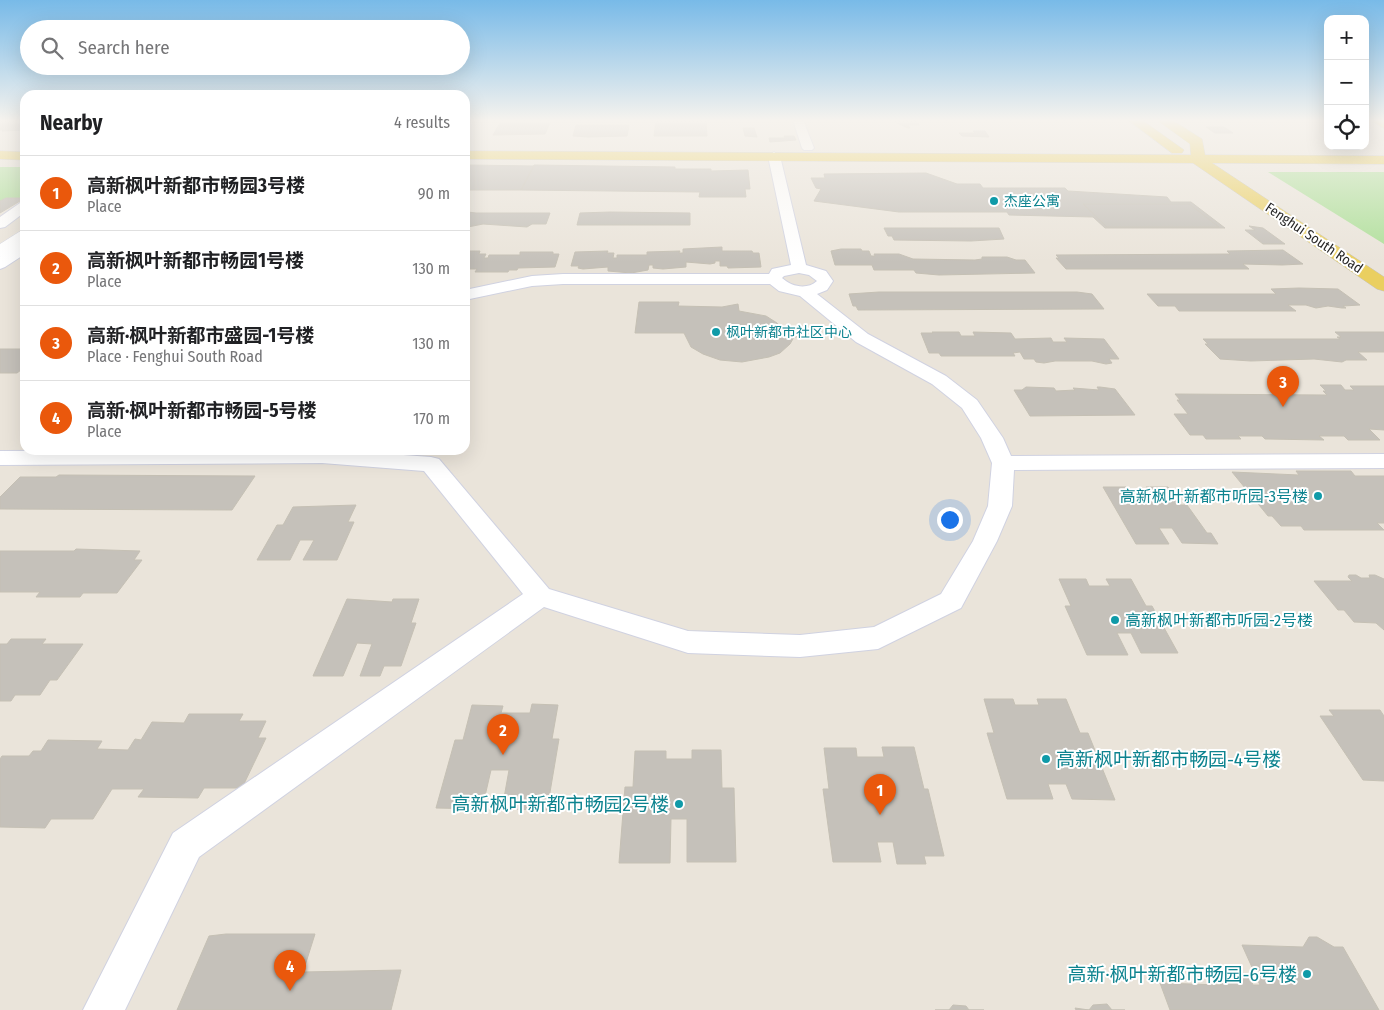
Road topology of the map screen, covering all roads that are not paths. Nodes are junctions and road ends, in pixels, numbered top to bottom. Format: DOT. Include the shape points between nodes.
graph roads {
  1 [pos="776,167"];
  2 [pos="1215,167"];
  3 [pos="20,210"];
  4 [pos="0,224"];
  5 [pos="20,228"];
  6 [pos="20,239"];
  7 [pos="0,241"];
  8 [pos="20,250"];
  9 [pos="0,252"];
  10 [pos="0,264"];
  11 [pos="801,279"];
  12 [pos="774,280"];
  13 [pos="1384,285"];
  14 [pos="470,294"];
  15 [pos="194,455"];
  16 [pos="343,455"];
  17 [pos="0,458"];
  18 [pos="1384,461"];
  19 [pos="1003,463"];
  20 [pos="540,596"];
  21 [pos="104,1010"];
  1 -- 11 [label="street"];
  2 -- 13 [label="main road, Fenghui South Road"];
  3 -- 4 [label="street"];
  5 -- 7 [label="main road"];
  6 -- 9 [label="main road"];
  8 -- 10 [label="street"];
  11 -- 12 [label="street" via="782,287"];
  11 -- 12 [label="street" via="778,272"];
  11 -- 19 [label="street" via="831,315 862,338 940,380 970,404 992,438"];
  12 -- 14 [label="street" via="532,281"];
  15 -- 17 [label="street"];
  16 -- 20 [label="street" via="431,464"];
  18 -- 19 [label="street"];
  19 -- 20 [label="street" via="1000,506 951,601 878,638 800,646 688,642"];
  20 -- 21 [label="street" via="186,845"];
}
